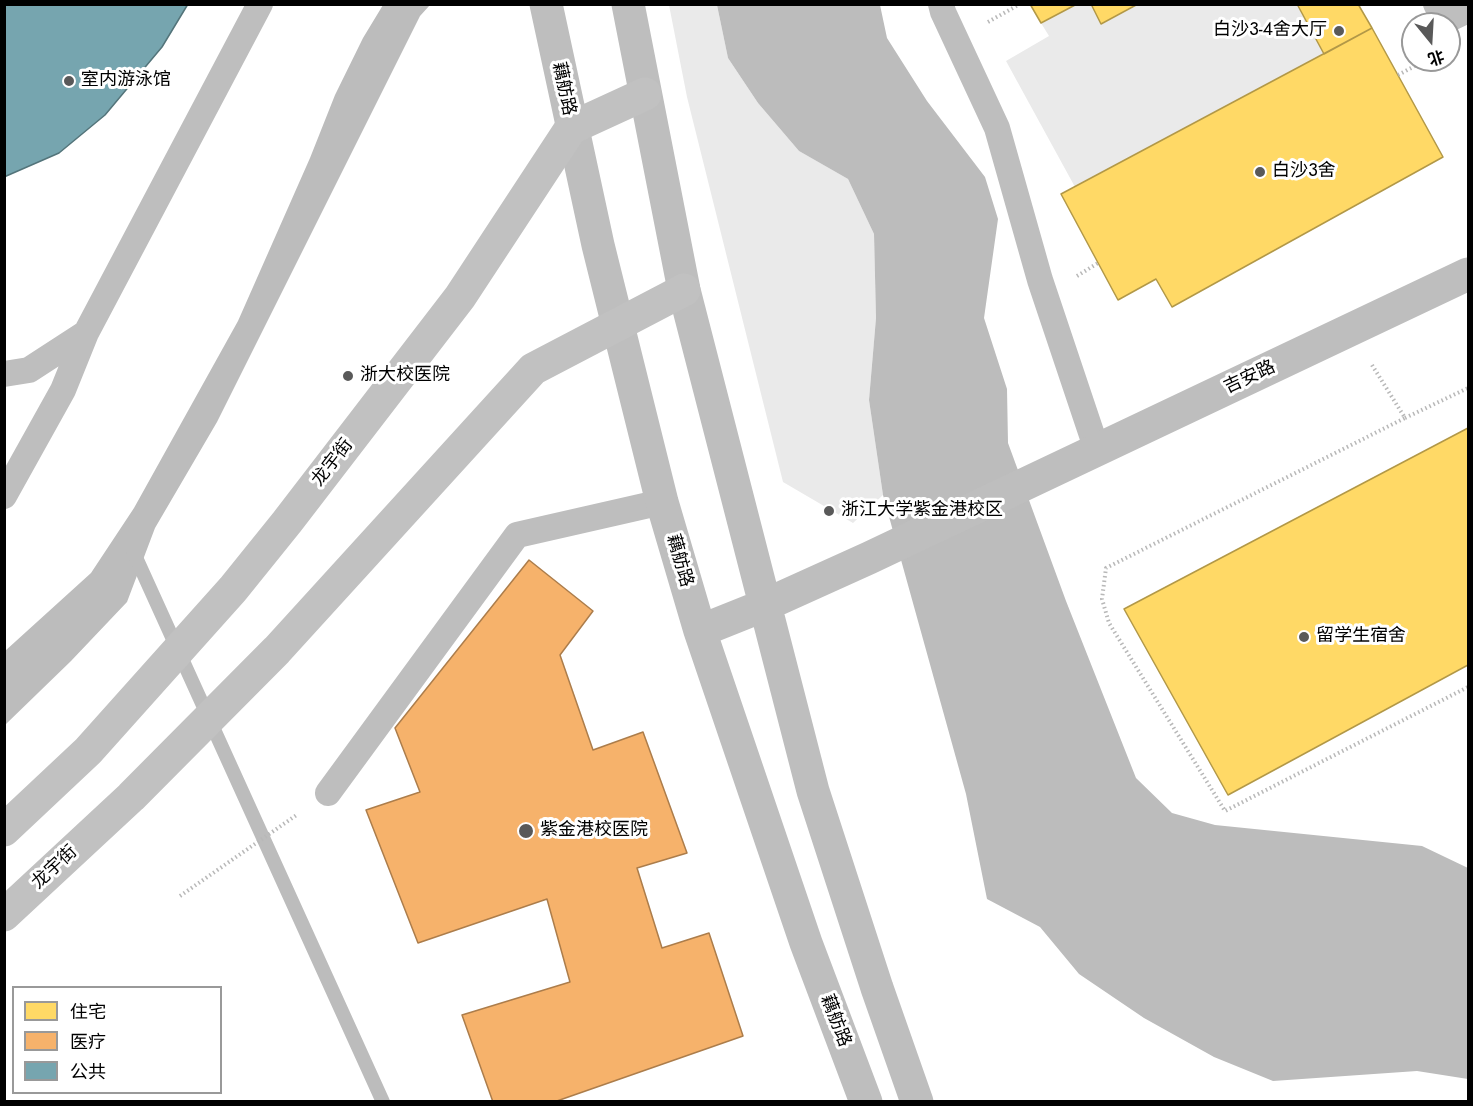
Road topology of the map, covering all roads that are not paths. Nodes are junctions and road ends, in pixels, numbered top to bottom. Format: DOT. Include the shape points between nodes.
graph roads {
  1 [pos="260,4"];
  2 [pos="546,4"];
  3 [pos="628,4"];
  4 [pos="941,4"];
  5 [pos="1436,4"];
  6 [pos="1468,10"];
  7 [pos="645,94"];
  8 [pos="571,128"];
  9 [pos="1468,274"];
  10 [pos="684,290"];
  11 [pos="618,325"];
  12 [pos="86,333"];
  13 [pos="4,374"];
  14 [pos="1097,450"];
  15 [pos="4,496"];
  16 [pos="662,502"];
  17 [pos="765,605"];
  18 [pos="700,631"];
  19 [pos="328,793"];
  20 [pos="4,830"];
  21 [pos="4,915"];
  22 [pos="866,1101"];
  23 [pos="917,1101"];
  1 -- 12 [label="lane"];
  2 -- 8 [label="street, 藕舫路"];
  3 -- 7 [label="street"];
  4 -- 14 [label="lane" via="997,128 1040,280"];
  5 -- 6 [label="lane" via="1445,21"];
  7 -- 8 [label="street"];
  7 -- 10 [label="street"];
  8 -- 11 [label="street, 藕舫路"];
  8 -- 20 [label="street, 龙宇街" via="460,297 233,589 88,752"];
  9 -- 14 [label="street, 吉安路"];
  10 -- 11 [label="street, 龙宇街"];
  10 -- 17 [label="street"];
  11 -- 16 [label="street, 藕舫路"];
  11 -- 21 [label="street, 龙宇街" via="533,369 277,650 131,797"];
  12 -- 13 [label="lane" via="29,370"];
  12 -- 15 [label="lane" via="63,390"];
  14 -- 17 [label="street, 吉安路"];
  16 -- 18 [label="street, 藕舫路"];
  16 -- 19 [label="lane" via="517,535"];
  17 -- 18 [label="street, 吉安路"];
  17 -- 23 [label="street" via="813,791"];
  18 -- 22 [label="street, 藕舫路" via="806,943"];
}
